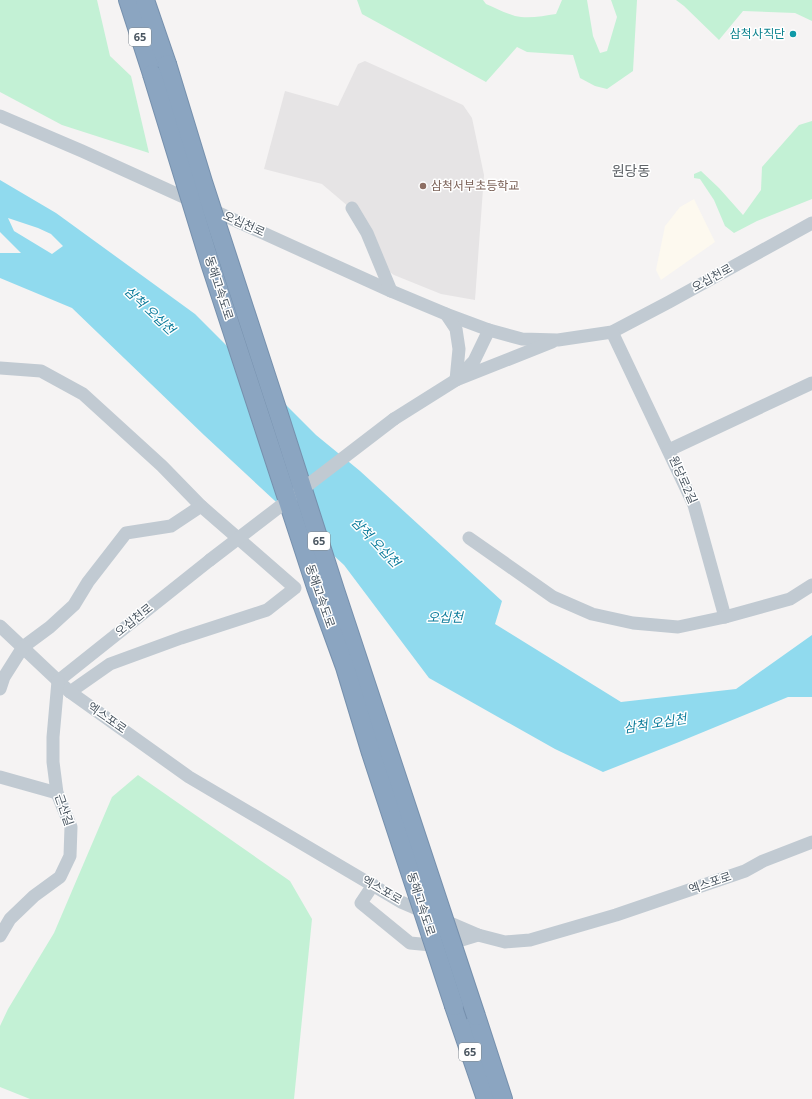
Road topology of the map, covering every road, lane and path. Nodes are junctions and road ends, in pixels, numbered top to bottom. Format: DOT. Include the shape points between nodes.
graph roads {
  1 [pos="128,0"];
  2 [pos="145,0"];
  3 [pos="0,116"];
  4 [pos="352,208"];
  5 [pos="812,223"];
  6 [pos="391,291"];
  7 [pos="446,314"];
  8 [pos="489,330"];
  9 [pos="612,332"];
  10 [pos="558,340"];
  11 [pos="0,368"];
  12 [pos="456,380"];
  13 [pos="812,383"];
  14 [pos="669,450"];
  15 [pos="201,506"];
  16 [pos="469,538"];
  17 [pos="812,585"];
  18 [pos="725,618"];
  19 [pos="0,626"];
  20 [pos="23,647"];
  21 [pos="58,681"];
  22 [pos="0,689"];
  23 [pos="70,692"];
  24 [pos="0,777"];
  25 [pos="57,793"];
  26 [pos="812,842"];
  27 [pos="373,885"];
  28 [pos="478,935"];
  29 [pos="0,936"];
  30 [pos="486,1099"];
  31 [pos="503,1099"];
  1 -- 30 [label="highway, 동해고속도로 / 65, bridge" via="210,263"];
  2 -- 31 [label="highway, 동해고속도로 / 65, bridge" via="335,590"];
  3 -- 6 [label="street, 오십천로"];
  4 -- 6 [label="street" via="367,233"];
  5 -- 9 [label="street, 오십천로"];
  6 -- 7 [label="street, 오십천로"];
  7 -- 8 [label="street, 오십천로"];
  7 -- 12 [label="street" via="456,329 459,349"];
  8 -- 10 [label="street, 오십천로" via="522,339"];
  8 -- 12 [label="street" via="474,361"];
  9 -- 10 [label="street, 오십천로"];
  9 -- 14 [label="street"];
  10 -- 12 [label="street"];
  11 -- 15 [label="street" via="41,371 83,394 162,466"];
  12 -- 21 [label="street, 오십천로, bridge" via="394,418"];
  13 -- 14 [label="street, 원당로2길"];
  14 -- 18 [label="street, 원당로2길" via="694,505"];
  15 -- 20 [label="street" via="171,526 126,532 74,605"];
  15 -- 23 [label="street" via="295,588 267,610 110,664"];
  16 -- 18 [label="street" via="553,597 592,614 633,623 678,627"];
  17 -- 18 [label="street" via="790,599"];
  19 -- 20 [label="street, 엑스포로"];
  20 -- 21 [label="street, 엑스포로"];
  20 -- 22 [label="street" via="4,677"];
  21 -- 23 [label="street, 엑스포로"];
  21 -- 25 [label="street, 근산길" via="53,736"];
  23 -- 27 [label="street, 엑스포로" via="189,777"];
  24 -- 25 [label="street"];
  25 -- 29 [label="street, 근산길" via="71,827 70,856 60,877 34,896 10,919"];
  26 -- 28 [label="street, 엑스포로" via="763,861 745,871 616,915 530,940 505,942"];
  27 -- 28 [label="street, 엑스포로" via="401,902"];
  27 -- 28 [label="street" via="361,903 410,942 442,946"];
}
